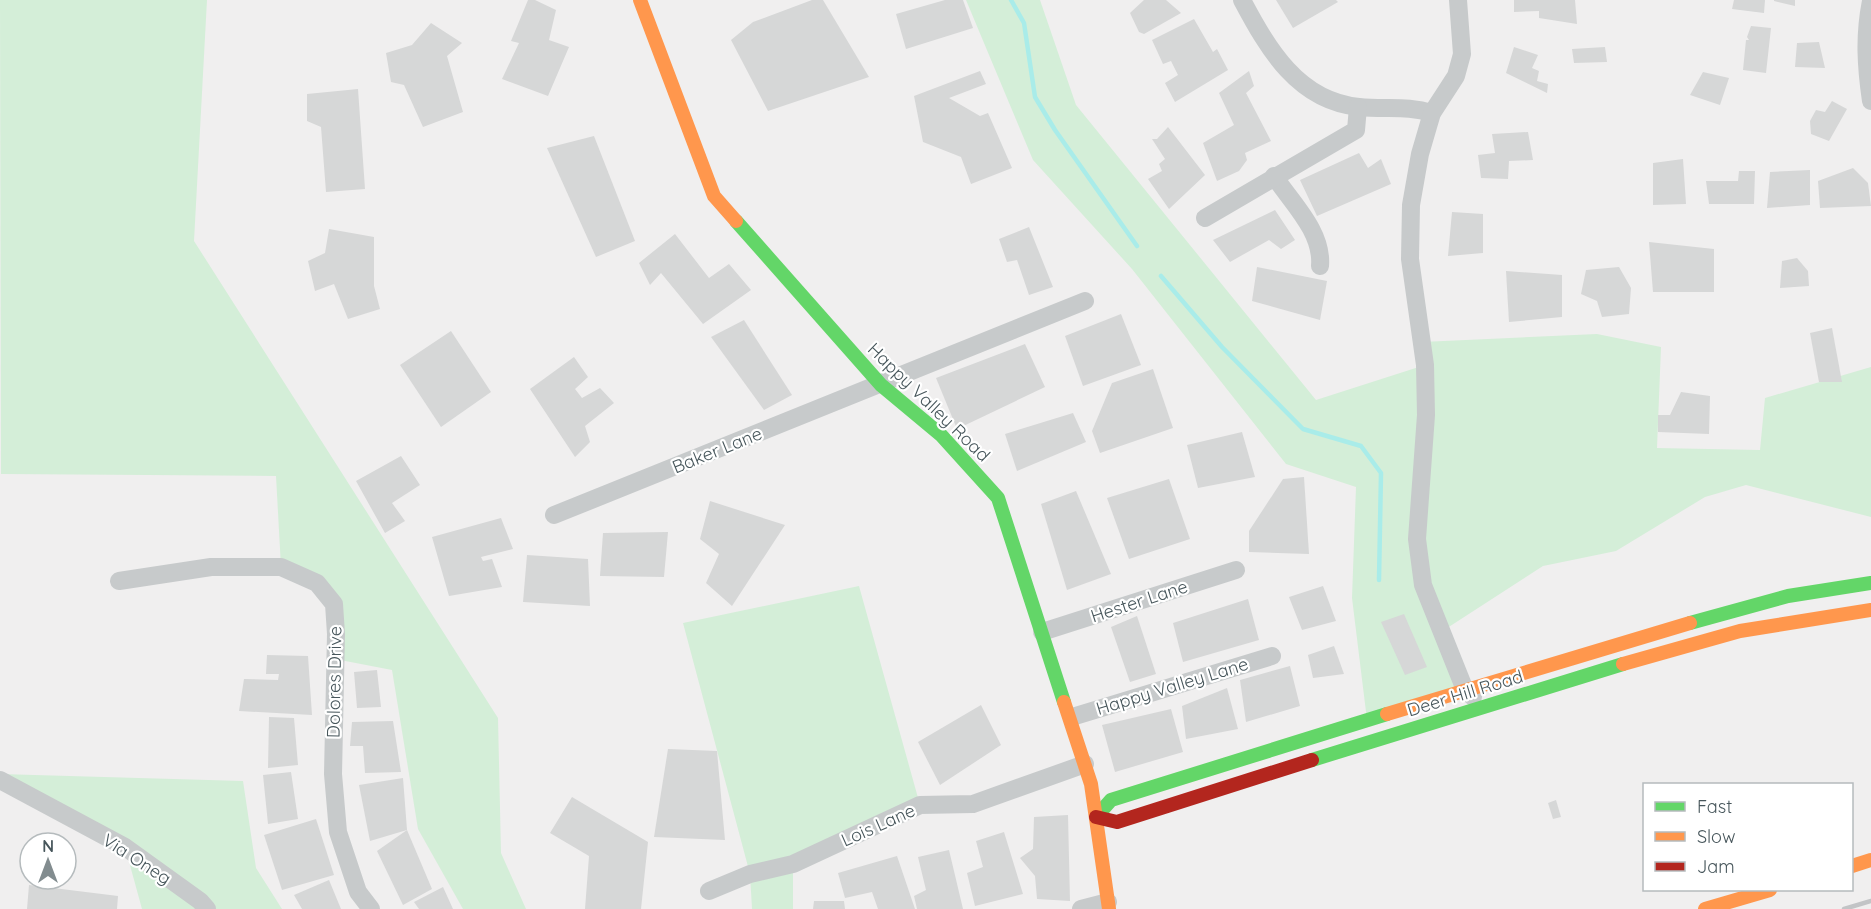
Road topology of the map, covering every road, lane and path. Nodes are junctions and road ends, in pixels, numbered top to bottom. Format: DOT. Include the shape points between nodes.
graph roads {
  1 [pos="640,0"];
  2 [pos="1242,0"];
  3 [pos="1458,0"];
  4 [pos="1871,1"];
  5 [pos="1871,101"];
  6 [pos="1358,107"];
  7 [pos="1432,113"];
  8 [pos="1274,176"];
  9 [pos="1206,218"];
  10 [pos="1320,266"];
  11 [pos="1085,301"];
  12 [pos="881,385"];
  13 [pos="554,515"];
  14 [pos="1236,570"];
  15 [pos="119,581"];
  16 [pos="1871,583"];
  17 [pos="1871,610"];
  18 [pos="1042,632"];
  19 [pos="1272,656"];
  20 [pos="1465,690"];
  21 [pos="1484,706"];
  22 [pos="1072,717"];
  23 [pos="1085,764"];
  24 [pos="0,780"];
  25 [pos="1096,817"];
  26 [pos="1871,860"];
  27 [pos="1853,865"];
  28 [pos="709,891"];
  29 [pos="1767,891"];
  30 [pos="1108,905"];
  31 [pos="207,909"];
  32 [pos="371,909"];
  33 [pos="1082,909"];
  34 [pos="1705,909"];
  1 -- 12 [label="main road, Happy Valley Road" via="714,196"];
  2 -- 6 [label="street" via="1266,44 1295,79 1322,98"];
  3 -- 7 [label="street" via="1462,54 1456,76"];
  4 -- 5 [label="street" via="1865,57"];
  6 -- 7 [label="street" via="1414,107"];
  6 -- 8 [label="street" via="1356,130"];
  7 -- 20 [label="street" via="1411,205 1410,259 1425,365 1426,415 1417,539 1423,585"];
  8 -- 9 [label="street"];
  8 -- 10 [label="street" via="1316,236 1321,250"];
  11 -- 12 [label="street, Baker Lane"];
  12 -- 13 [label="street, Baker Lane"];
  12 -- 18 [label="main road, Happy Valley Road" via="941,435 998,498"];
  14 -- 18 [label="street, Hester Lane"];
  15 -- 32 [label="street, Dolores Drive" via="211,567 281,567 317,583 334,604 333,774 338,832 358,892"];
  16 -- 20 [label="main road, Deer Hill Road" via="1739,608"];
  17 -- 21 [label="main road, Deer Hill Road" via="1740,631"];
  18 -- 22 [label="main road, Happy Valley Road"];
  19 -- 22 [label="street, Happy Valley Lane"];
  20 -- 21 [label="street"];
  20 -- 25 [label="main road, Deer Hill Road" via="1110,800"];
  21 -- 25 [label="main road, Deer Hill Road" via="1117,822"];
  22 -- 23 [label="main road, Happy Valley Road"];
  23 -- 25 [label="main road, Happy Valley Road"];
  23 -- 28 [label="street, Lois Lane" via="973,804 920,805 793,864 750,874"];
  24 -- 31 [label="street, Via Oneg" via="125,847"];
  25 -- 30 [label="main road, Happy Valley Road"];
  26 -- 27 [label="main road"];
  29 -- 34 [label="main road"];
  30 -- 33 [label="street"];
}
